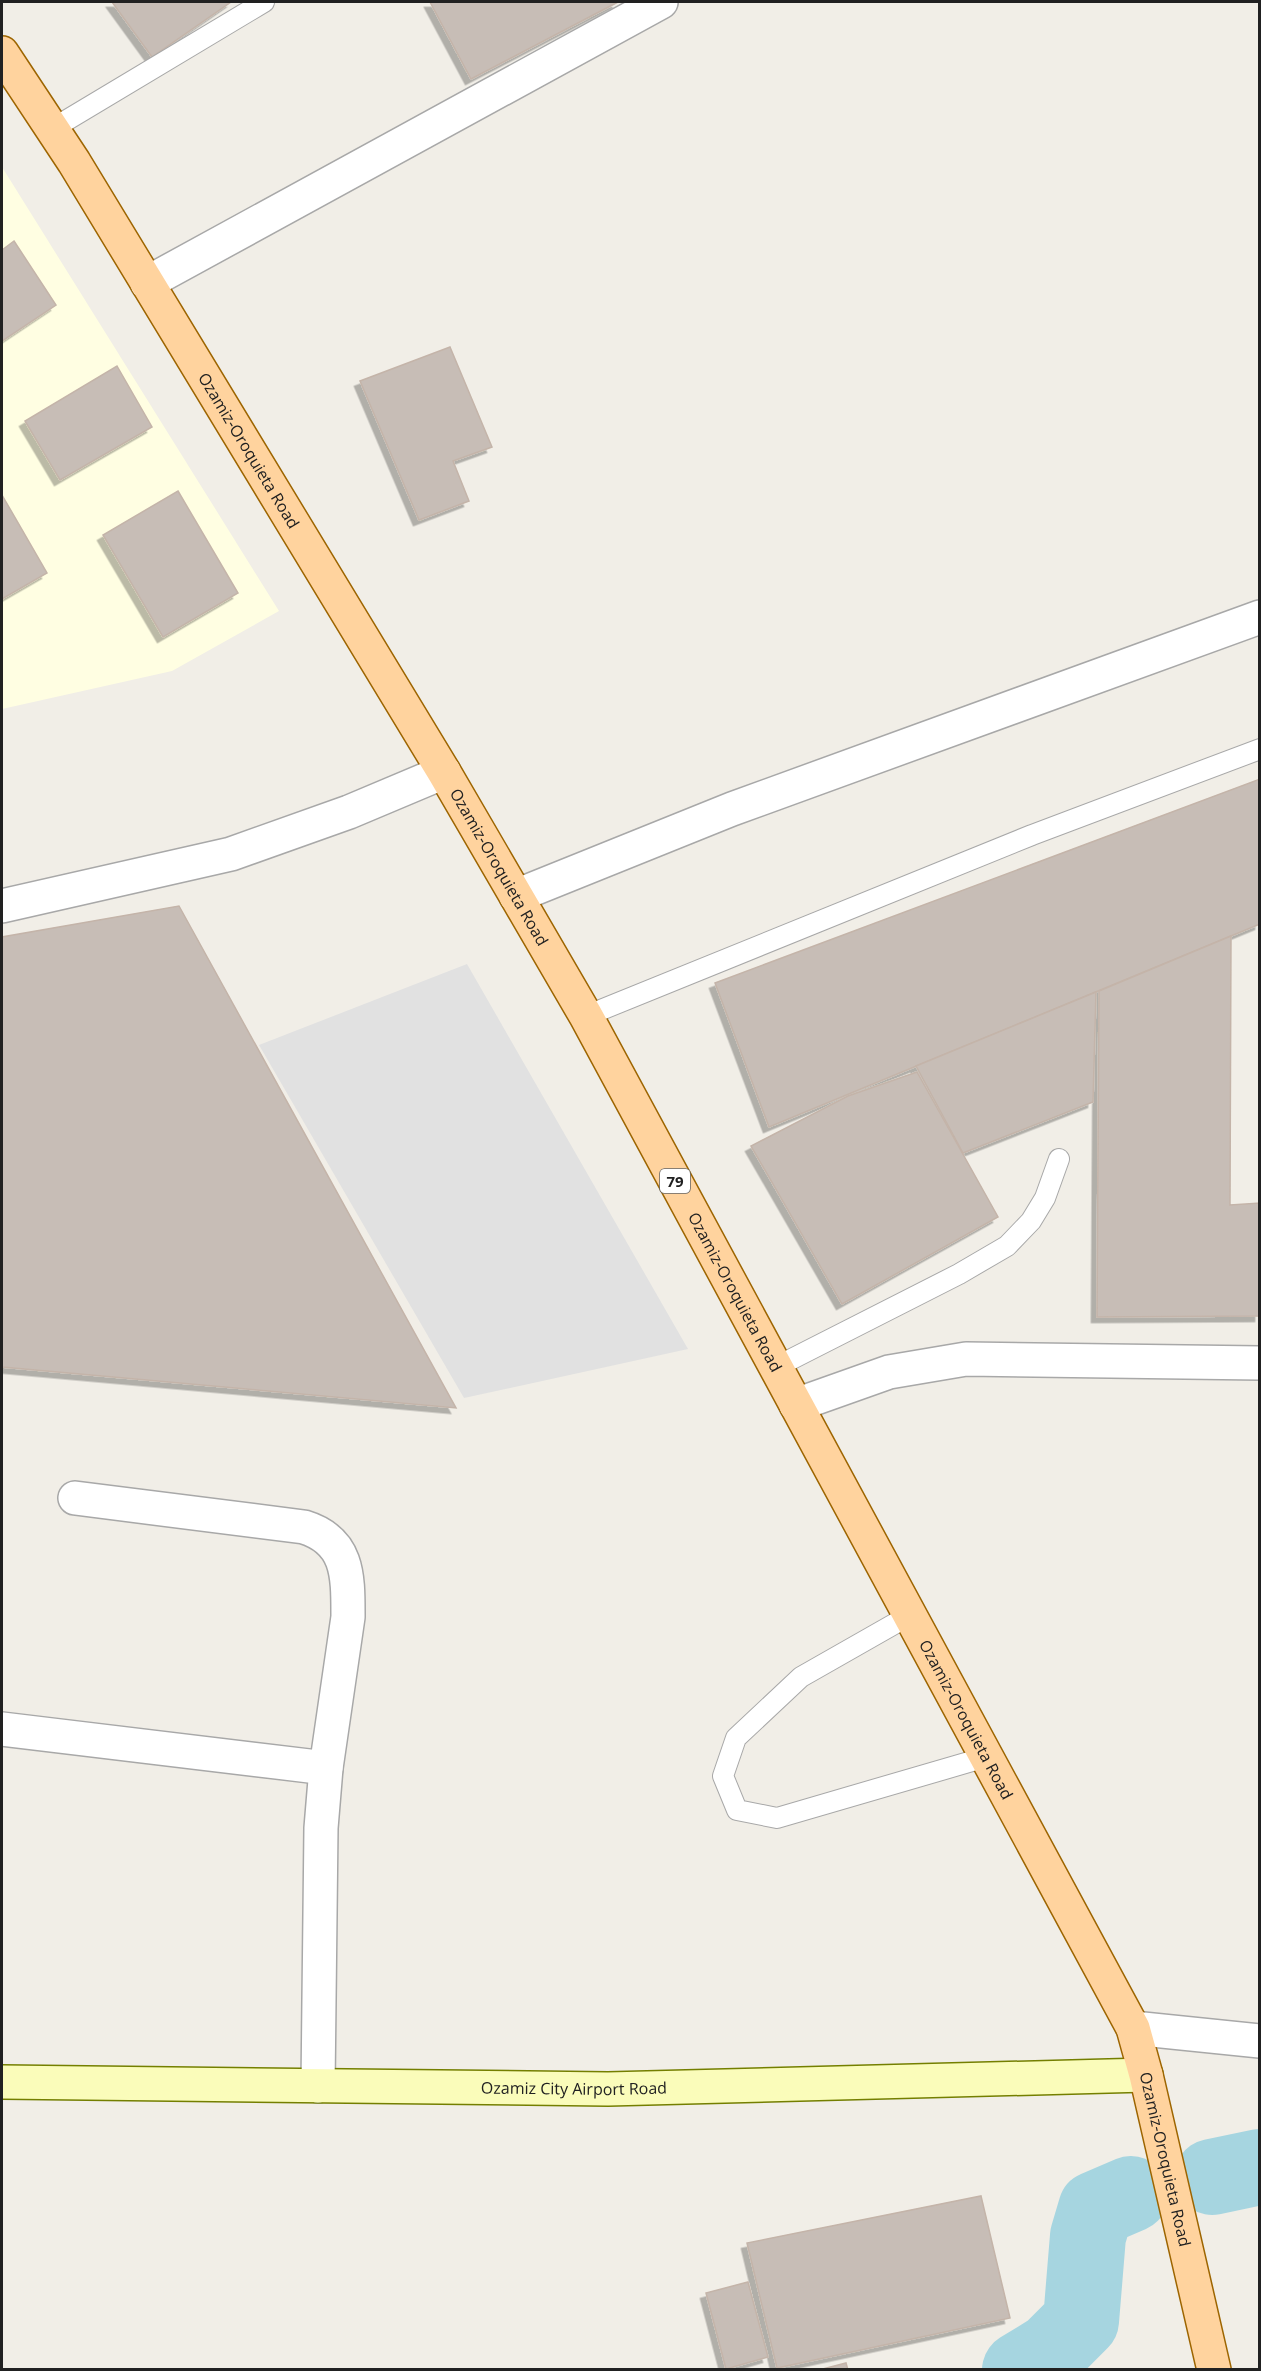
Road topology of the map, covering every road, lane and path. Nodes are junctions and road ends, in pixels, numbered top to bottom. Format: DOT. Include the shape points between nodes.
graph roads {
  1 [pos="264,2"];
  2 [pos="661,2"];
  3 [pos="2,53"];
  4 [pos="52,129"];
  5 [pos="147,284"];
  6 [pos="1260,617"];
  7 [pos="1260,749"];
  8 [pos="444,772"];
  9 [pos="516,896"];
  10 [pos="2,906"];
  11 [pos="586,1016"];
  12 [pos="1059,1159"];
  13 [pos="1260,1363"];
  14 [pos="776,1367"];
  15 [pos="796,1404"];
  16 [pos="75,1498"];
  17 [pos="910,1615"];
  18 [pos="2,1729"];
  19 [pos="986,1757"];
  20 [pos="326,1768"];
  21 [pos="1133,2028"];
  22 [pos="1260,2040"];
  23 [pos="1146,2075"];
  24 [pos="2,2082"];
  25 [pos="318,2086"];
  26 [pos="1214,2370"];
  1 -- 4 [label="lane"];
  2 -- 5 [label="street"];
  3 -- 4 [label="main road, Ozamiz-Oroquieta Road / 79"];
  4 -- 5 [label="main road, Ozamiz-Oroquieta Road / 79"];
  5 -- 8 [label="main road, Ozamiz-Oroquieta Road / 79"];
  6 -- 9 [label="street" via="732,809"];
  7 -- 11 [label="lane" via="1032,835"];
  8 -- 9 [label="main road, Ozamiz-Oroquieta Road / 79"];
  8 -- 10 [label="street" via="231,854"];
  9 -- 11 [label="main road, Ozamiz-Oroquieta Road / 79"];
  11 -- 14 [label="main road, Ozamiz-Oroquieta Road / 79"];
  12 -- 14 [label="lane" via="1045,1198 1031,1221 1007,1246"];
  13 -- 15 [label="street" via="966,1359 889,1372"];
  14 -- 15 [label="main road, Ozamiz-Oroquieta Road / 79"];
  15 -- 17 [label="main road, Ozamiz-Oroquieta Road / 79"];
  16 -- 20 [label="street" via="304,1527 329,1538 342,1558 348,1617"];
  17 -- 19 [label="main road, Ozamiz-Oroquieta Road / 79"];
  17 -- 19 [label="lane" via="801,1677 736,1738 723,1776 737,1810 777,1818"];
  18 -- 20 [label="street"];
  19 -- 21 [label="main road, Ozamiz-Oroquieta Road / 79"];
  20 -- 25 [label="street" via="321,1828"];
  21 -- 22 [label="street"];
  21 -- 23 [label="main road, Ozamiz-Oroquieta Road / 79"];
  23 -- 25 [label="main road, Ozamiz City Airport Road" via="608,2089"];
  23 -- 26 [label="main road, Ozamiz-Oroquieta Road / 79"];
  24 -- 25 [label="main road, Ozamiz City Airport Road"];
}
